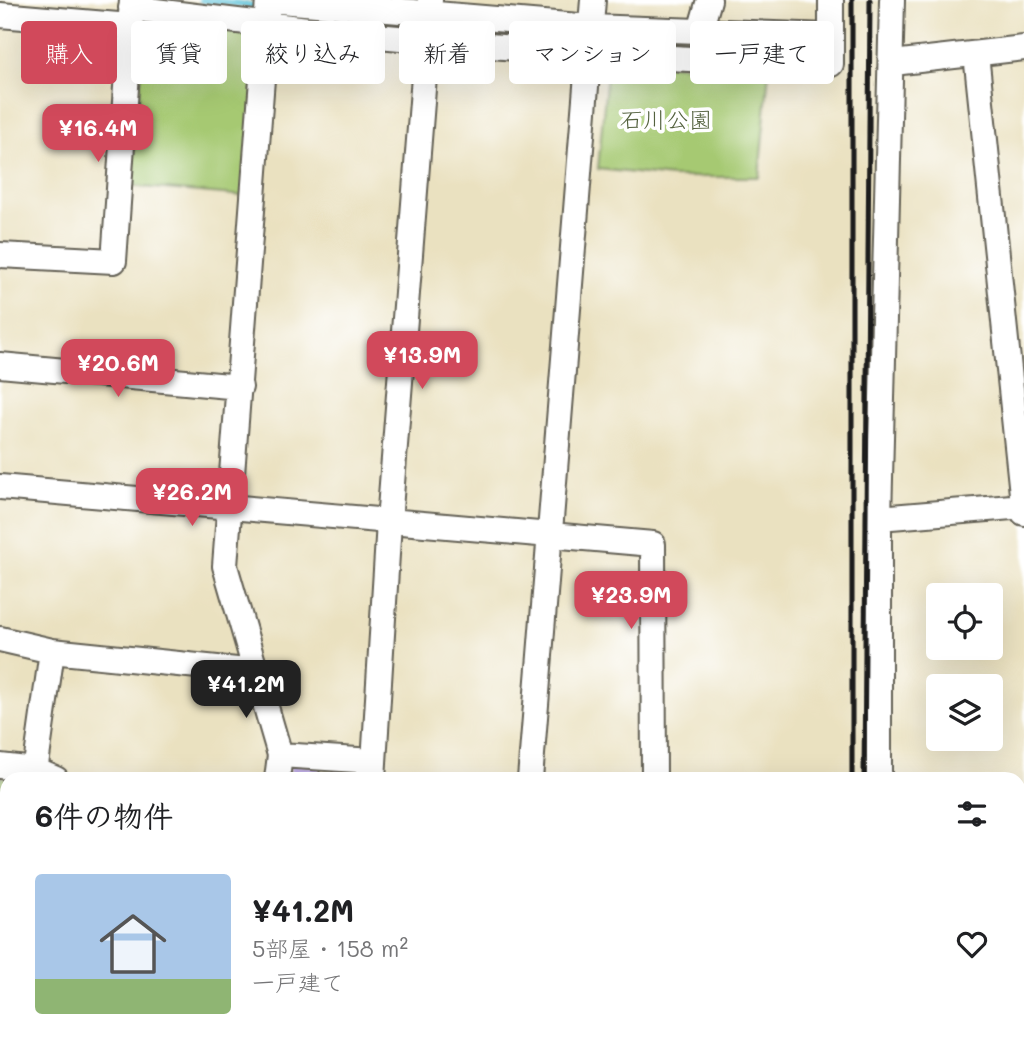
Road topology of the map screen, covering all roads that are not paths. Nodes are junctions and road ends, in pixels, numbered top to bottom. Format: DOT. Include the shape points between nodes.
graph roads {
  1 [pos="269,0"];
  2 [pos="593,0"];
  3 [pos="709,0"];
  4 [pos="831,0"];
  5 [pos="892,0"];
  6 [pos="429,7"];
  7 [pos="131,11"];
  8 [pos="0,15"];
  9 [pos="268,21"];
  10 [pos="542,21"];
  11 [pos="591,21"];
  12 [pos="703,21"];
  13 [pos="830,21"];
  14 [pos="241,23"];
  15 [pos="1024,48"];
  16 [pos="976,54"];
  17 [pos="893,63"];
  18 [pos="264,84"];
  19 [pos="424,84"];
  20 [pos="586,84"];
  21 [pos="0,255"];
  22 [pos="0,365"];
  23 [pos="240,387"];
  24 [pos="0,487"];
  25 [pos="1024,506"];
  26 [pos="229,508"];
  27 [pos="1024,513"];
  28 [pos="879,518"];
  29 [pos="388,522"];
  30 [pos="550,536"];
  31 [pos="0,639"];
  32 [pos="52,651"];
  33 [pos="256,672"];
  34 [pos="0,766"];
  35 [pos="278,767"];
  36 [pos="373,770"];
  37 [pos="25,772"];
  38 [pos="41,772"];
  39 [pos="531,772"];
  40 [pos="654,772"];
  41 [pos="879,772"];
  1 -- 6 [label="street"];
  1 -- 9 [label="street"];
  2 -- 11 [label="street"];
  3 -- 12 [label="street"];
  4 -- 13 [label="street"];
  5 -- 17 [label="street"];
  6 -- 10 [label="street"];
  7 -- 8 [label="street"];
  7 -- 14 [label="street"];
  7 -- 21 [label="street" via="114,261"];
  15 -- 16 [label="street"];
  16 -- 17 [label="street"];
  16 -- 25 [label="street"];
  17 -- 28 [label="street"];
  18 -- 23 [label="street"];
  19 -- 29 [label="street"];
  20 -- 30 [label="street"];
  22 -- 23 [label="street"];
  23 -- 26 [label="street"];
  24 -- 26 [label="street"];
  25 -- 27 [label="street"];
  25 -- 28 [label="street"];
  26 -- 29 [label="street"];
  26 -- 33 [label="street" via="225,566"];
  28 -- 41 [label="street"];
  29 -- 30 [label="street"];
  29 -- 36 [label="street"];
  30 -- 39 [label="street"];
  30 -- 40 [label="street" via="653,544"];
  31 -- 32 [label="street"];
  32 -- 33 [label="street"];
  32 -- 38 [label="street"];
  33 -- 35 [label="street"];
  34 -- 37 [label="street"];
  35 -- 36 [label="street"];
}
